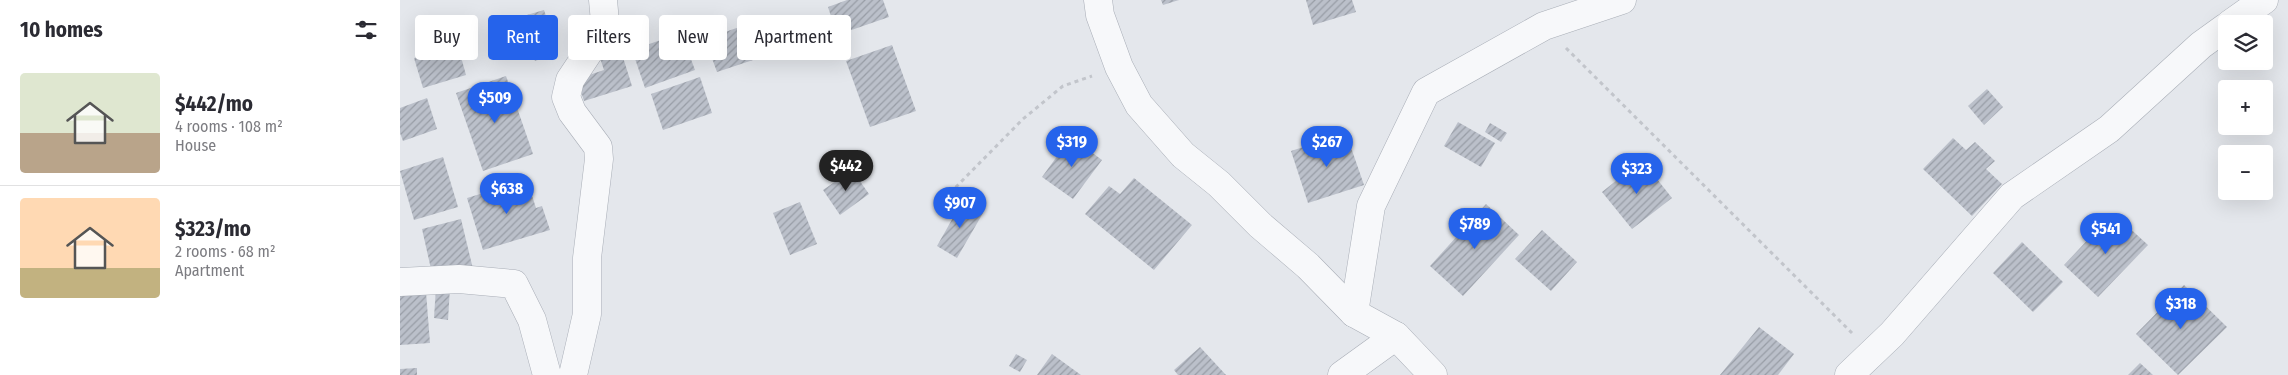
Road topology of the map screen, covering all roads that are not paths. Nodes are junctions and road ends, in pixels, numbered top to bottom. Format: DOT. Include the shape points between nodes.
graph roads {
  1 [pos="603,0"];
  2 [pos="1098,0"];
  3 [pos="1622,0"];
  4 [pos="2264,0"];
  5 [pos="2243,15"];
  6 [pos="2218,33"];
  7 [pos="400,282"];
  8 [pos="1354,313"];
  9 [pos="1396,336"];
  10 [pos="547,375"];
  11 [pos="573,375"];
  12 [pos="1342,375"];
  13 [pos="1433,375"];
  14 [pos="1849,375"];
  1 -- 11 [label="street" via="605,22 570,80 566,97 572,112 598,147 599,159 587,258 587,314"];
  2 -- 8 [label="street" via="1100,15 1119,67 1140,105 1183,155 1308,266"];
  3 -- 8 [label="street" via="1544,26 1426,92 1371,206"];
  4 -- 5 [label="street"];
  6 -- 14 [label="street" via="2109,128 2012,196 1892,334"];
  7 -- 10 [label="street" via="459,278 514,284 532,320"];
  8 -- 9 [label="street"];
  9 -- 12 [label="street"];
  9 -- 13 [label="street"];
}
